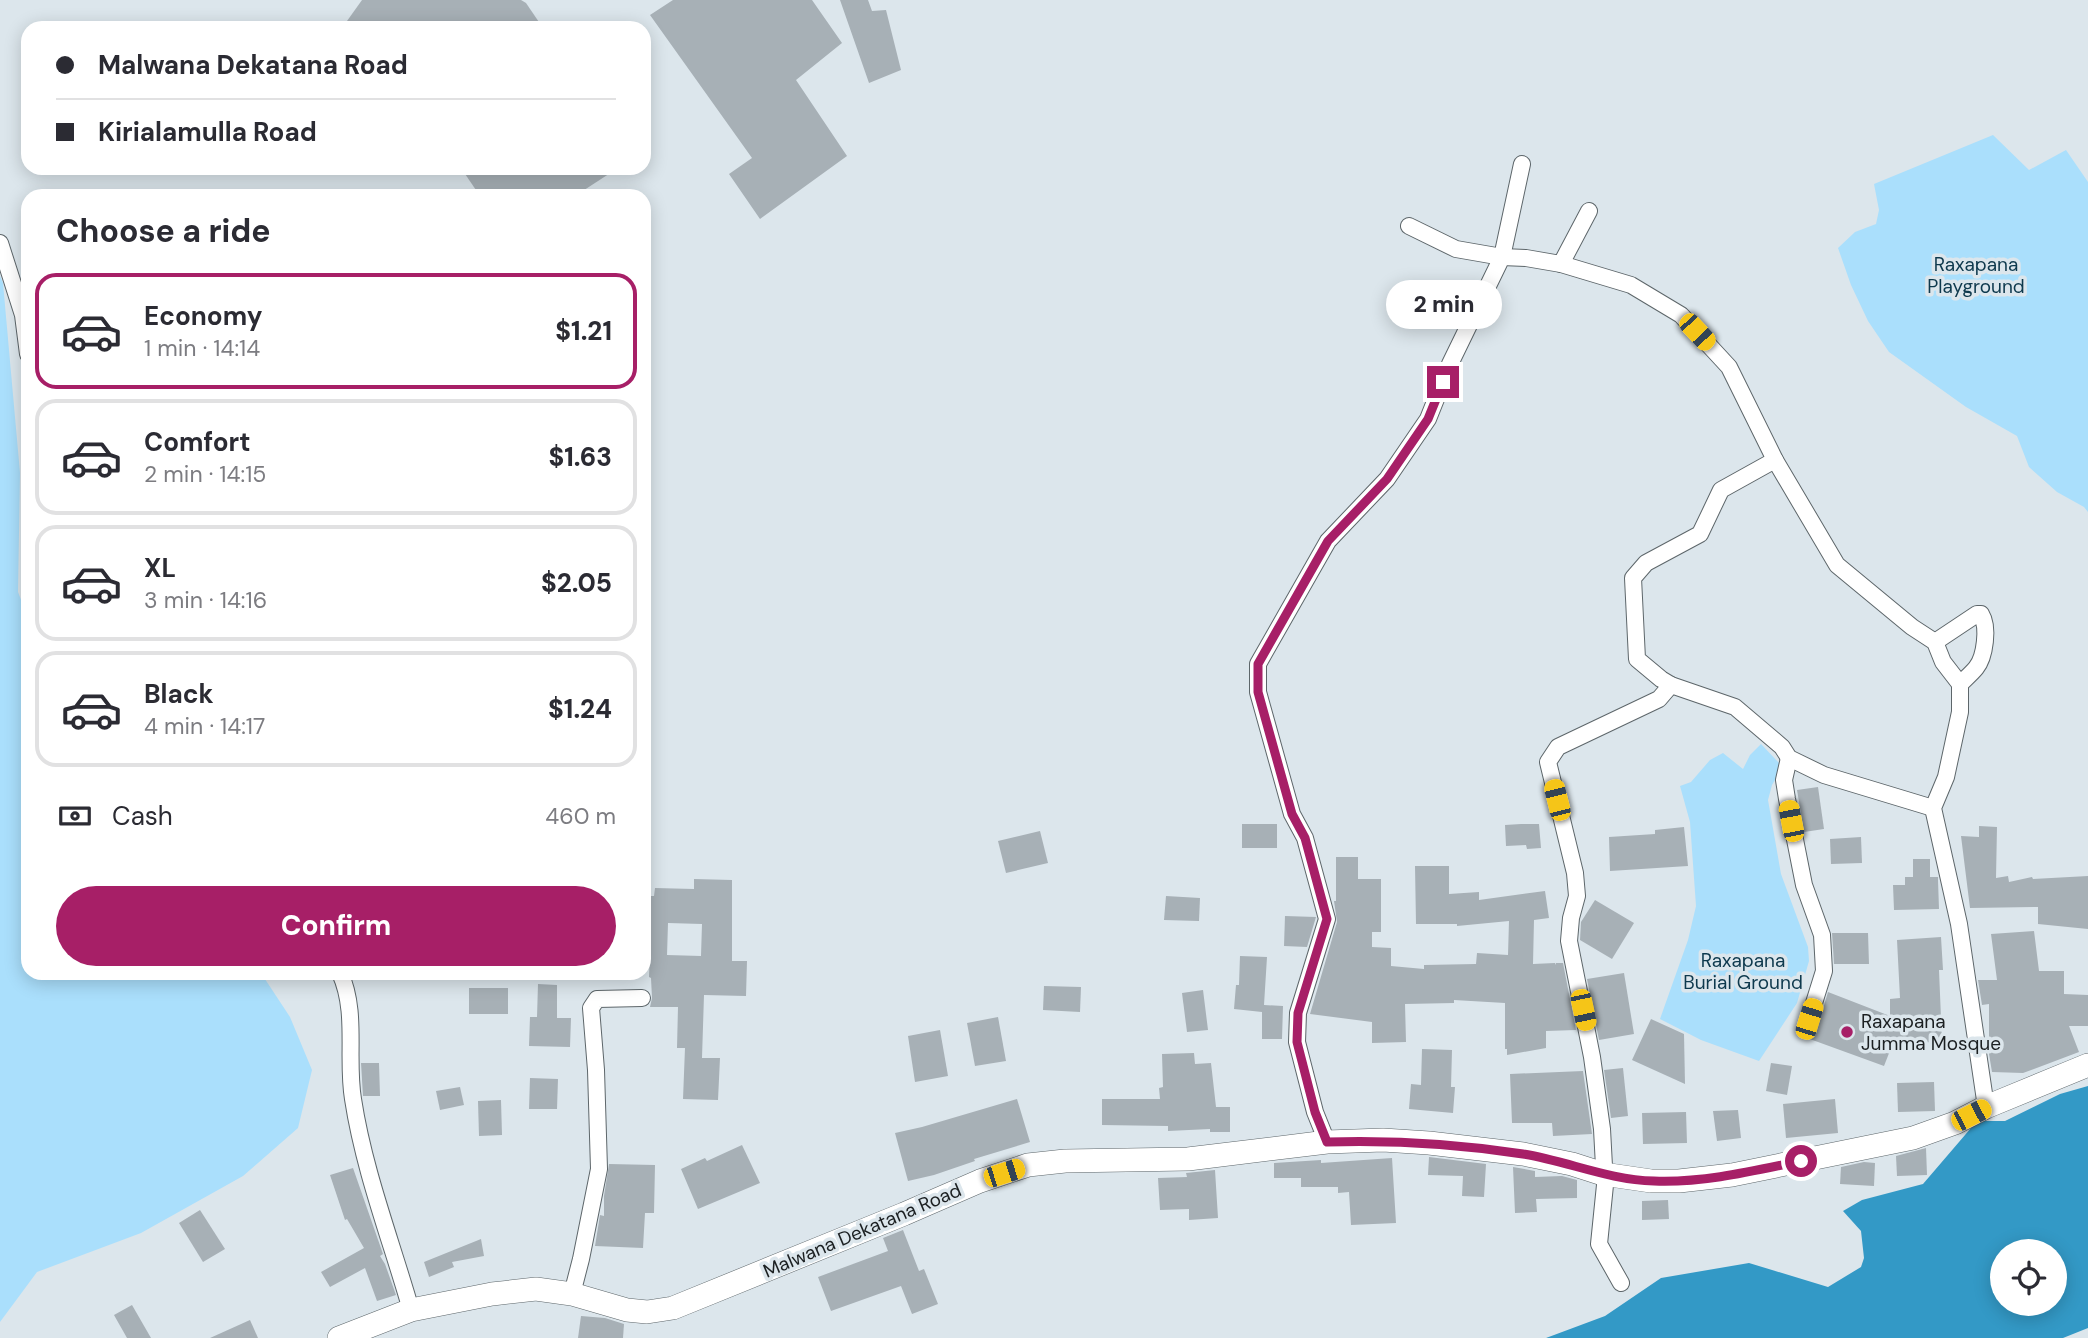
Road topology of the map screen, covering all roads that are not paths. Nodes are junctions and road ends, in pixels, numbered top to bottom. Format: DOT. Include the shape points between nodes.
graph roads {
  1 [pos="1522,164"];
  2 [pos="1589,211"];
  3 [pos="1409,226"];
  4 [pos="0,243"];
  5 [pos="1502,257"];
  6 [pos="1561,264"];
  7 [pos="21,309"];
  8 [pos="1775,460"];
  9 [pos="1935,642"];
  10 [pos="1960,684"];
  11 [pos="1671,685"];
  12 [pos="1789,758"];
  13 [pos="1933,808"];
  14 [pos="343,980"];
  15 [pos="642,998"];
  16 [pos="1809,1019"];
  17 [pos="2088,1065"];
  18 [pos="1986,1107"];
  19 [pos="1327,1142"];
  20 [pos="1604,1174"];
  21 [pos="1621,1283"];
  22 [pos="572,1294"];
  23 [pos="411,1310"];
  24 [pos="339,1338"];
  1 -- 5 [label="street"];
  2 -- 6 [label="street"];
  3 -- 5 [label="street" via="1457,249"];
  4 -- 7 [label="street"];
  5 -- 6 [label="street"];
  5 -- 19 [label="street" via="1428,419 1387,479 1328,541 1258,664 1258,692 1327,919 1298,1013 1297,1042"];
  6 -- 8 [label="street" via="1631,285 1681,315 1729,367"];
  8 -- 9 [label="street" via="1837,565"];
  8 -- 11 [label="street" via="1721,490 1700,534 1646,563 1633,578 1637,659"];
  9 -- 10 [label="street"];
  9 -- 10 [label="street" via="1977,614 1984,619 1978,666"];
  10 -- 13 [label="street" via="1960,712 1946,777"];
  11 -- 12 [label="street" via="1735,707"];
  11 -- 20 [label="street" via="1660,699 1558,747 1548,762 1575,873 1577,896 1569,941 1592,1056"];
  12 -- 13 [label="street" via="1824,775"];
  12 -- 16 [label="street" via="1784,780 1787,799 1804,885 1822,935 1824,971"];
  13 -- 18 [label="street" via="1959,924"];
  14 -- 23 [label="street" via="348,990 352,1098 375,1194"];
  15 -- 22 [label="street" via="597,999 591,1008 598,1170"];
  17 -- 18 [label="main road, Malwana Dekatana Road"];
  18 -- 20 [label="main road, Malwana Dekatana Road" via="1913,1138 1732,1175 1651,1181"];
  19 -- 20 [label="main road, Malwana Dekatana Road" via="1429,1143 1523,1154"];
  19 -- 22 [label="main road, Malwana Dekatana Road" via="1188,1159 1028,1165 673,1308 627,1310"];
  20 -- 21 [label="street" via="1599,1244"];
  22 -- 23 [label="main road, Malwana Dekatana Road" via="536,1289"];
  23 -- 24 [label="main road, Malwana Dekatana Road"];
}
